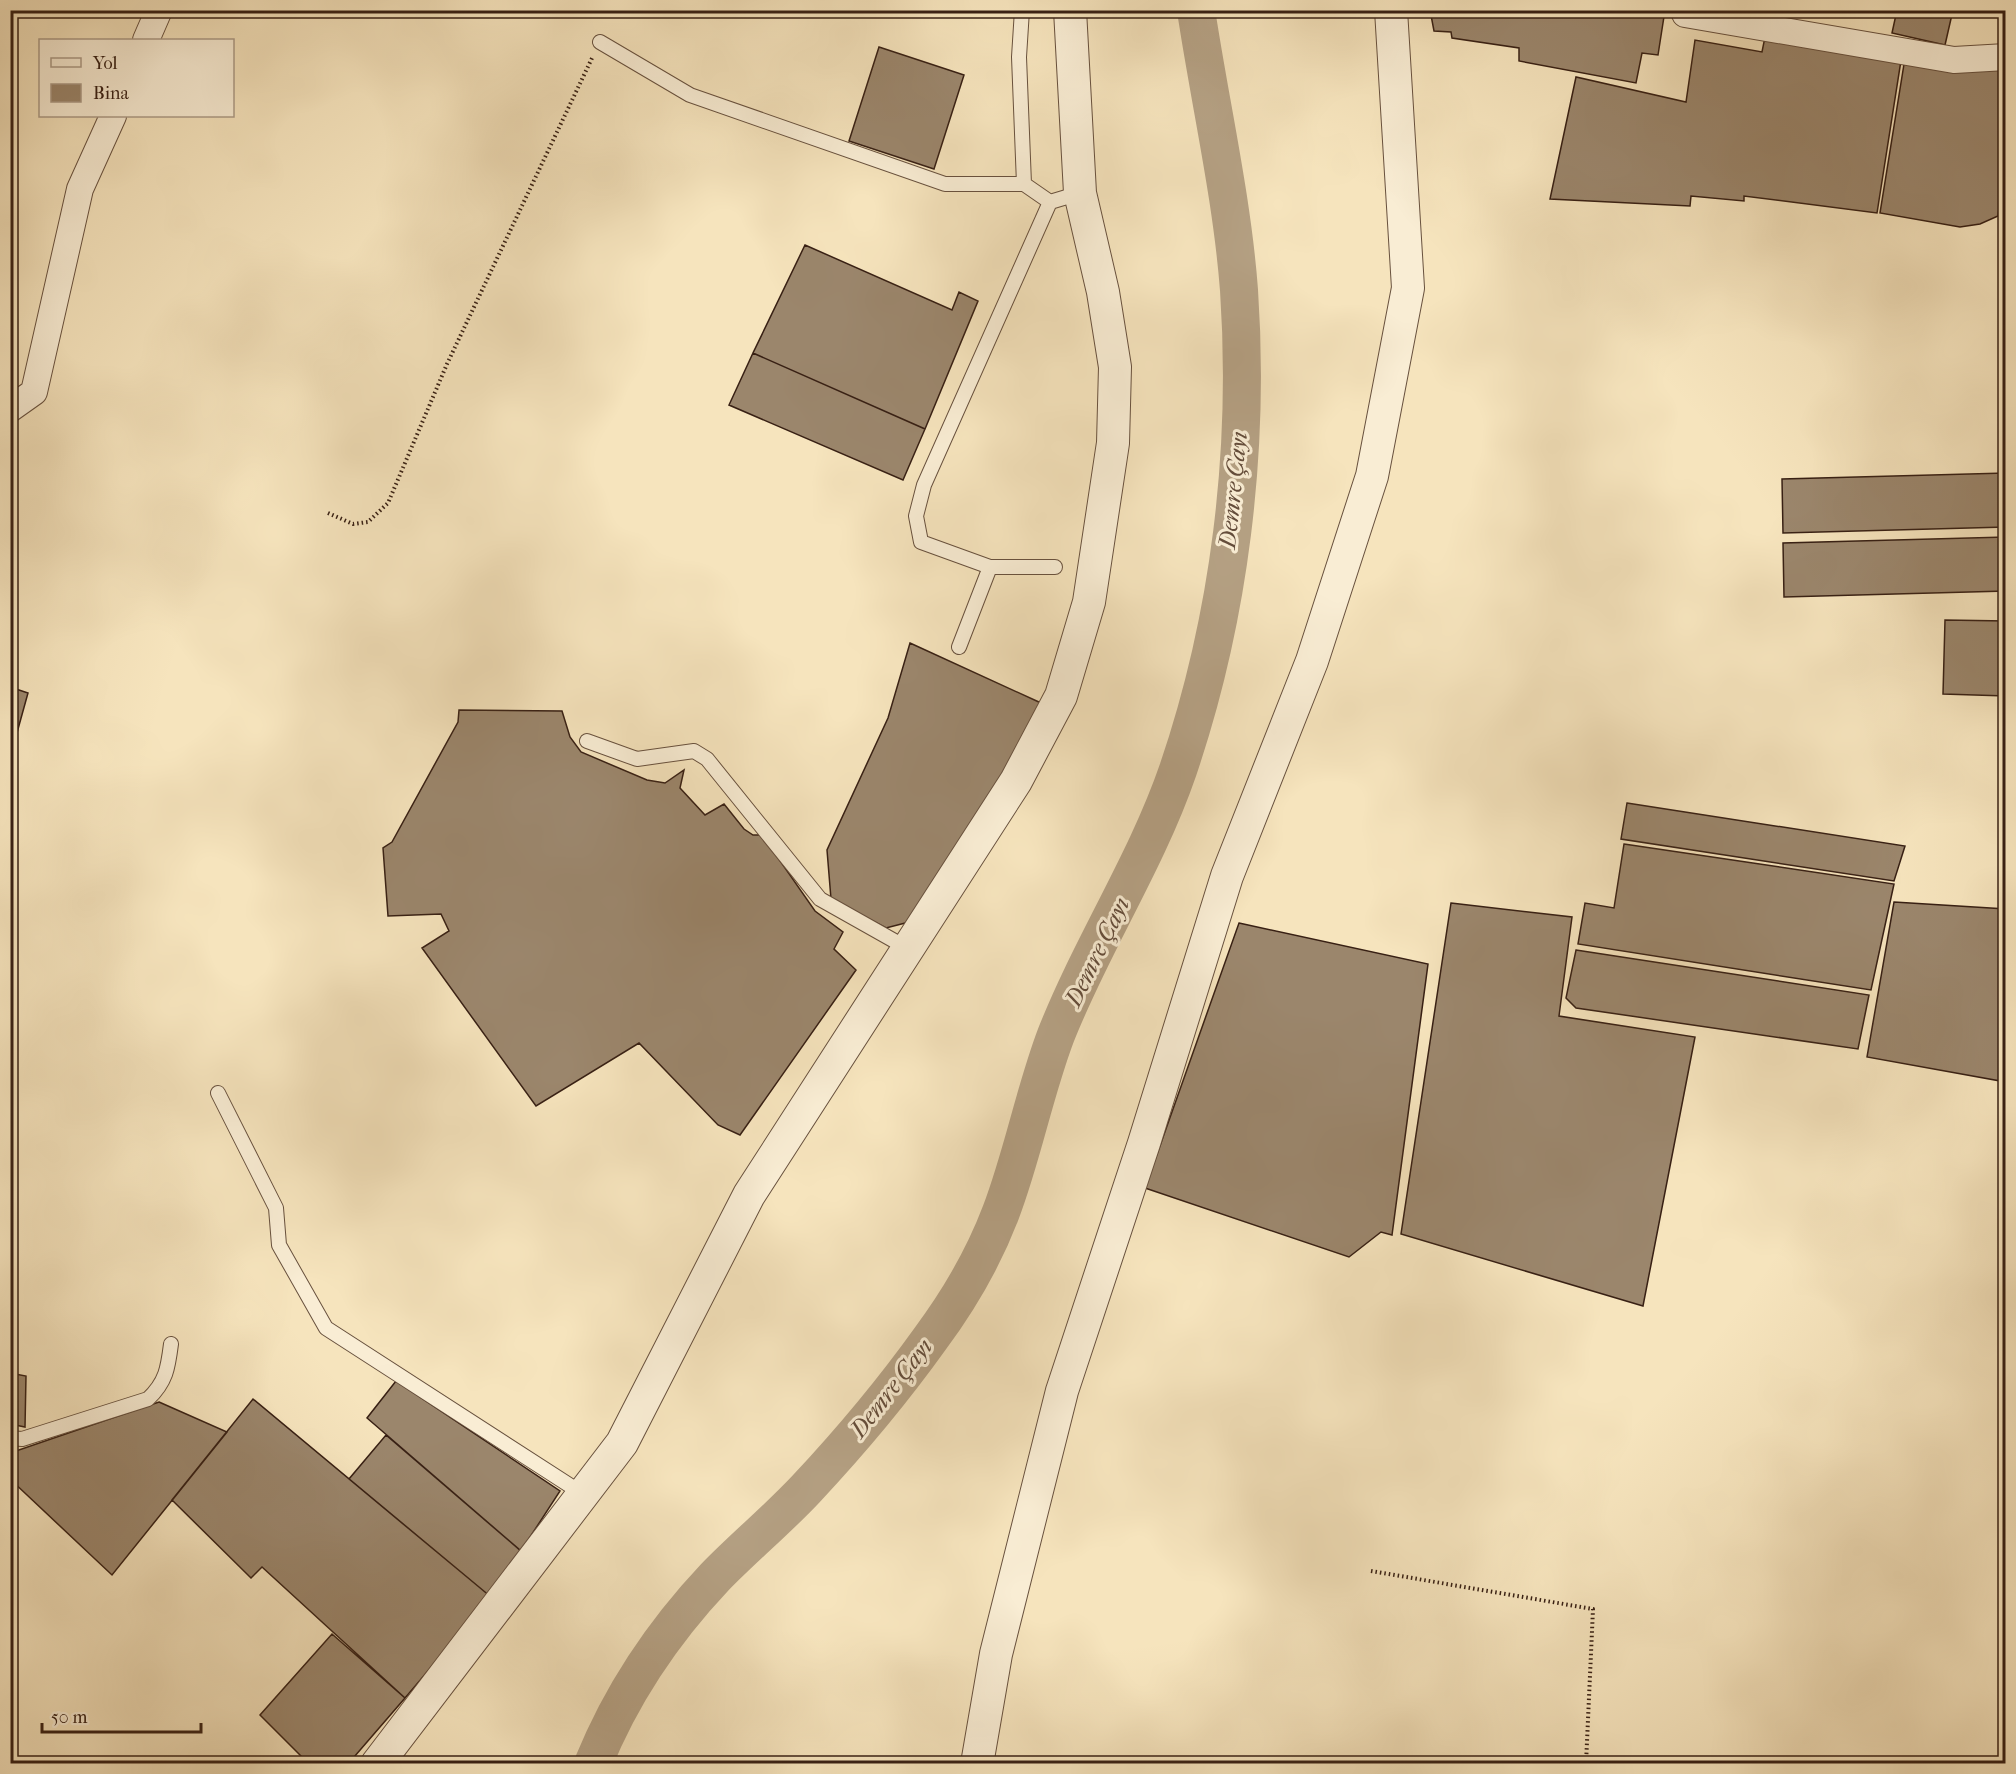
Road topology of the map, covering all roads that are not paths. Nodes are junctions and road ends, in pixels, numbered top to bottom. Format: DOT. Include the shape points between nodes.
graph roads {
  1 [pos="159,10"];
  2 [pos="1022,10"];
  3 [pos="1070,10"];
  4 [pos="1391,10"];
  5 [pos="1685,14"];
  6 [pos="146,39"];
  7 [pos="600,42"];
  8 [pos="2006,57"];
  9 [pos="113,117"];
  10 [pos="1024,184"];
  11 [pos="1080,193"];
  12 [pos="1050,202"];
  13 [pos="10,409"];
  14 [pos="990,567"];
  15 [pos="1055,567"];
  16 [pos="959,647"];
  17 [pos="587,741"];
  18 [pos="908,948"];
  19 [pos="218,1093"];
  20 [pos="171,1344"];
  21 [pos="10,1438"];
  22 [pos="583,1494"];
  23 [pos="377,1764"];
  24 [pos="977,1764"];
  1 -- 6 [label="street"];
  2 -- 10 [label="lane" via="1019,57"];
  3 -- 11 [label="street"];
  4 -- 24 [label="street" via="1408,288 1372,476 1312,661 1227,876 1062,1391 996,1654"];
  5 -- 8 [label="street" via="1954,60"];
  7 -- 10 [label="lane" via="690,95 945,184"];
  9 -- 13 [label="street" via="80,189 34,392"];
  10 -- 12 [label="lane"];
  11 -- 12 [label="lane"];
  11 -- 18 [label="street" via="1115,368 1113,443 1089,602 1061,696 1016,781"];
  12 -- 14 [label="lane" via="924,485 916,516 921,542"];
  14 -- 15 [label="lane"];
  14 -- 16 [label="lane"];
  17 -- 18 [label="lane" via="637,759 694,751 707,759 820,899"];
  18 -- 22 [label="street" via="750,1195 622,1443"];
  19 -- 22 [label="lane" via="276,1208 279,1245 326,1328"];
  20 -- 21 [label="lane" via="168,1372 162,1386 148,1399 22,1439"];
  22 -- 23 [label="street"];
}
